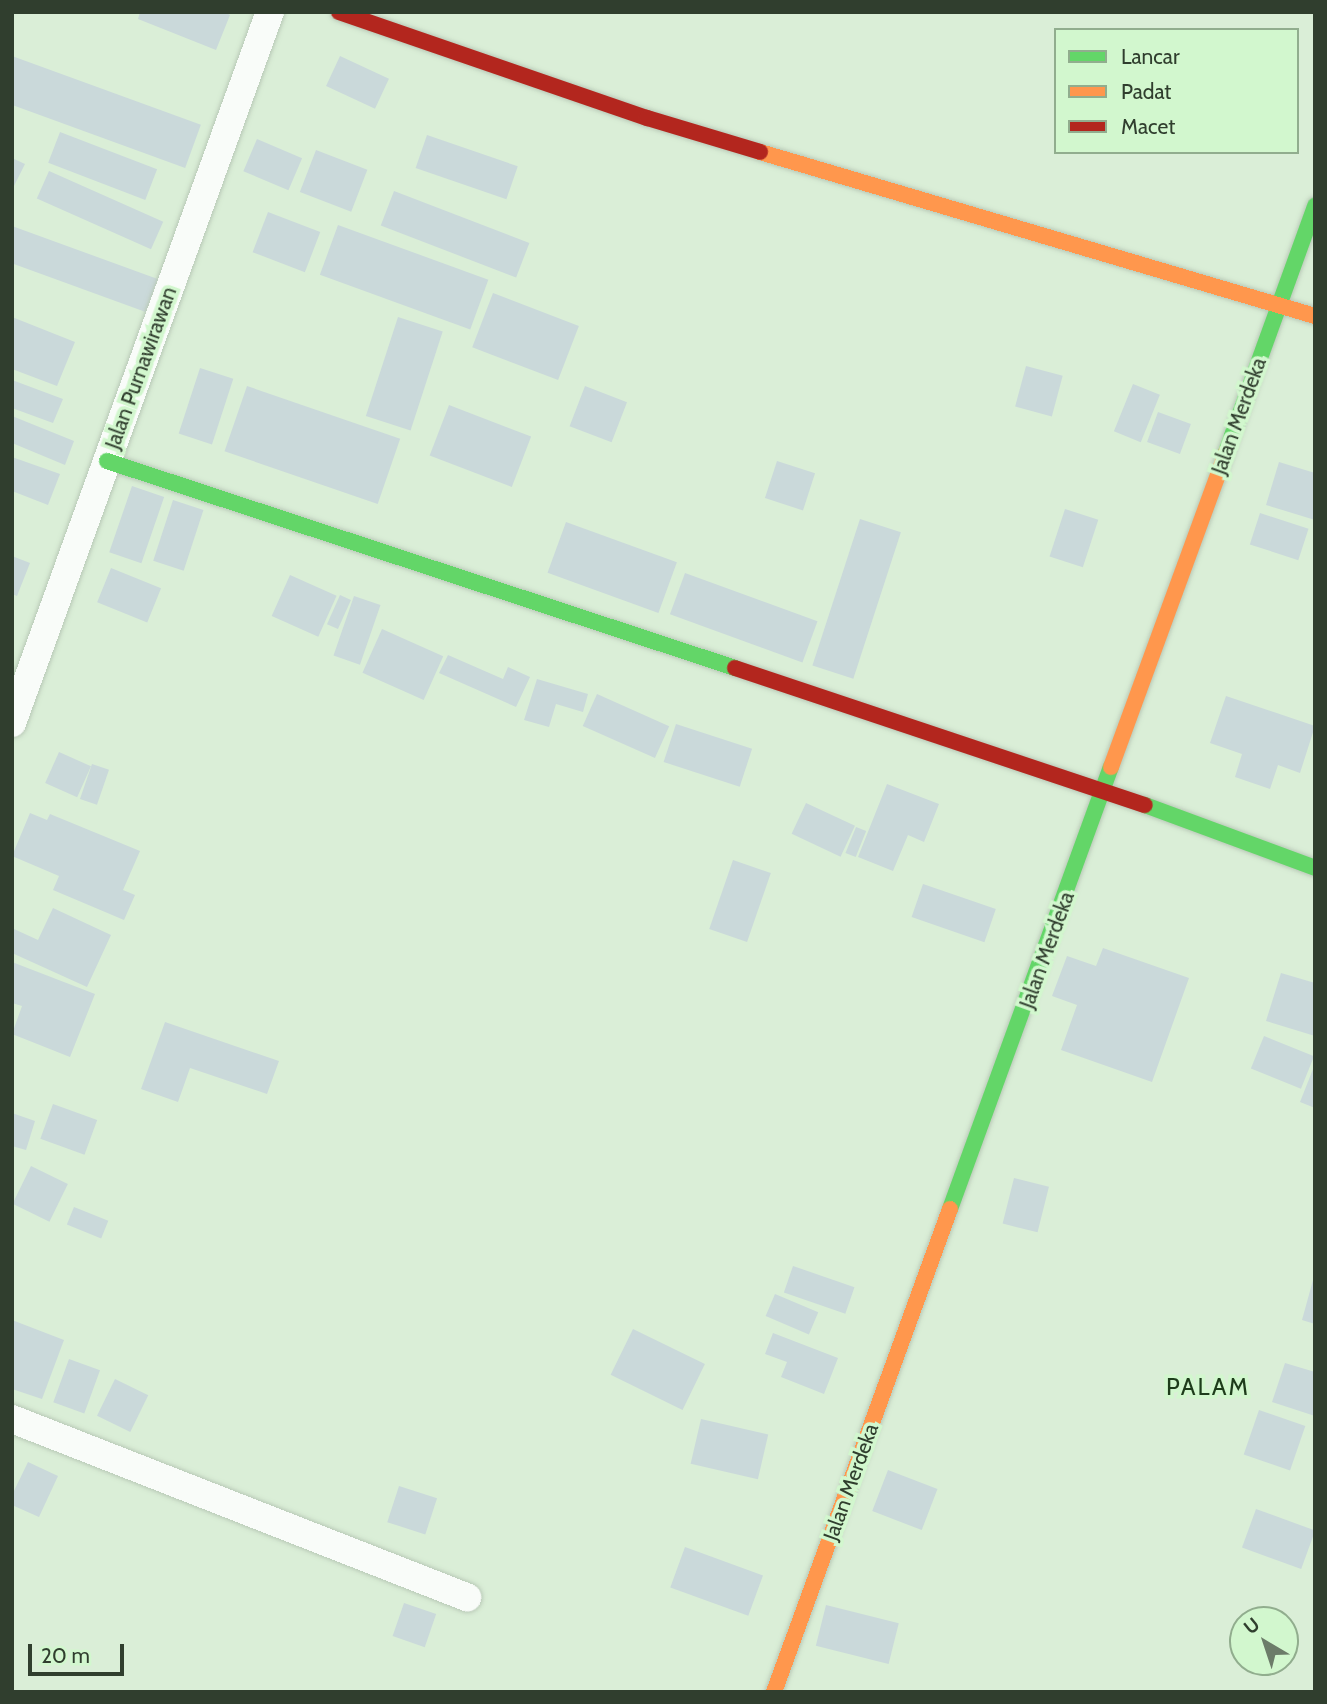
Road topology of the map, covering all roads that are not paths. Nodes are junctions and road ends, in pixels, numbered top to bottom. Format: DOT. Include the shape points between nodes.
graph roads {
  1 [pos="270,12"];
  2 [pos="339,12"];
  3 [pos="1315,206"];
  4 [pos="1279,303"];
  5 [pos="1315,316"];
  6 [pos="107,461"];
  7 [pos="12,723"];
  8 [pos="1105,790"];
  9 [pos="1315,867"];
  10 [pos="12,1419"];
  11 [pos="467,1597"];
  12 [pos="774,1692"];
  1 -- 6 [label="street, Jalan Purnawirawan"];
  2 -- 4 [label="street" via="647,118"];
  3 -- 4 [label="street, Jalan Merdeka"];
  4 -- 5 [label="street"];
  4 -- 8 [label="street, Jalan Merdeka"];
  6 -- 7 [label="street, Jalan Purnawirawan"];
  6 -- 8 [label="street"];
  8 -- 9 [label="street"];
  8 -- 12 [label="street, Jalan Merdeka"];
  10 -- 11 [label="street"];
}
